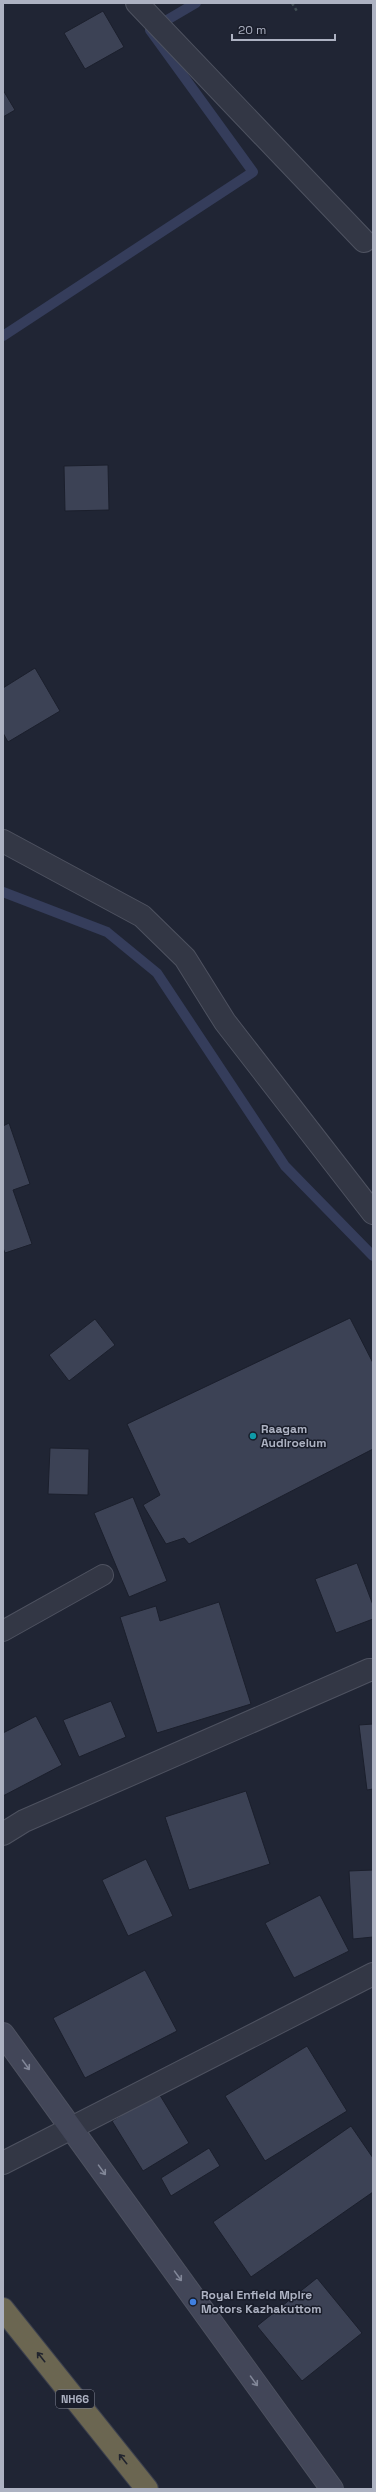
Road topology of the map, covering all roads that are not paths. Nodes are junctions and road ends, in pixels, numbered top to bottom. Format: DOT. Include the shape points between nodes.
graph roads {
  1 [pos="137,3"];
  2 [pos="364,241"];
  3 [pos="3,841"];
  4 [pos="373,1213"];
  5 [pos="103,1575"];
  6 [pos="3,1631"];
  7 [pos="373,1670"];
  8 [pos="3,1834"];
  9 [pos="373,1974"];
  10 [pos="3,2034"];
  11 [pos="72,2128"];
  12 [pos="3,2162"];
  13 [pos="3,2309"];
  14 [pos="147,2489"];
  15 [pos="332,2489"];
  1 -- 2 [label="street"];
  3 -- 4 [label="street" via="142,916 185,958 225,1022"];
  5 -- 6 [label="lane"];
  7 -- 8 [label="street" via="31,1818"];
  9 -- 11 [label="street"];
  10 -- 11 [label="street, one-way"];
  11 -- 12 [label="street"];
  11 -- 15 [label="street, one-way"];
  14 -- 13 [label="highway, NH66, one-way"];
}
